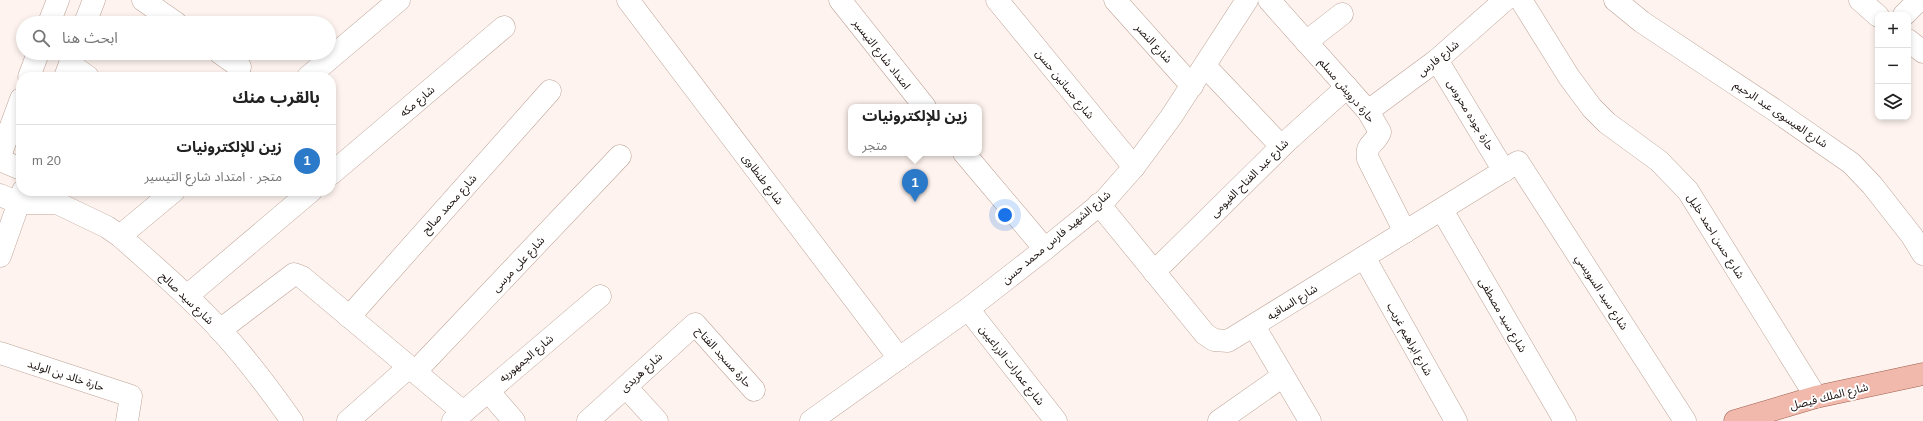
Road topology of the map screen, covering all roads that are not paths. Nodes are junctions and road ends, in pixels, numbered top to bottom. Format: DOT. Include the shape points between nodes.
graph roads {
  1 [pos="58,0"];
  2 [pos="94,0"];
  3 [pos="143,0"];
  4 [pos="399,0"];
  5 [pos="628,0"];
  6 [pos="840,0"];
  7 [pos="997,0"];
  8 [pos="1115,0"];
  9 [pos="1269,0"];
  10 [pos="1505,0"];
  11 [pos="1521,0"];
  12 [pos="1615,0"];
  13 [pos="1860,0"];
  14 [pos="1919,0"];
  15 [pos="1237,5"];
  16 [pos="1907,12"];
  17 [pos="1875,13"];
  18 [pos="1342,14"];
  19 [pos="52,16"];
  20 [pos="88,16"];
  21 [pos="166,16"];
  22 [pos="504,27"];
  23 [pos="1306,42"];
  24 [pos="1911,42"];
  25 [pos="1923,52"];
  26 [pos="336,53"];
  27 [pos="35,60"];
  28 [pos="230,60"];
  29 [pos="328,60"];
  30 [pos="1437,60"];
  31 [pos="70,65"];
  32 [pos="1205,66"];
  33 [pos="240,67"];
  34 [pos="31,72"];
  35 [pos="80,72"];
  36 [pos="314,72"];
  37 [pos="1192,86"];
  38 [pos="1347,87"];
  39 [pos="550,91"];
  40 [pos="923,104"];
  41 [pos="1368,112"];
  42 [pos="16,113"];
  43 [pos="1282,146"];
  44 [pos="0,156"];
  45 [pos="620,156"];
  46 [pos="967,156"];
  47 [pos="0,160"];
  48 [pos="16,167"];
  49 [pos="1134,167"];
  50 [pos="1511,167"];
  51 [pos="336,170"];
  52 [pos="14,196"];
  53 [pos="168,196"];
  54 [pos="305,196"];
  55 [pos="51,197"];
  56 [pos="1099,204"];
  57 [pos="1442,210"];
  58 [pos="1405,232"];
  59 [pos="120,236"];
  60 [pos="1045,250"];
  61 [pos="1923,254"];
  62 [pos="0,256"];
  63 [pos="1364,257"];
  64 [pos="1154,272"];
  65 [pos="187,296"];
  66 [pos="600,296"];
  67 [pos="968,309"];
  68 [pos="348,317"];
  69 [pos="695,324"];
  70 [pos="1254,326"];
  71 [pos="220,330"];
  72 [pos="0,354"];
  73 [pos="899,358"];
  74 [pos="412,370"];
  75 [pos="1923,374"];
  76 [pos="1284,376"];
  77 [pos="626,386"];
  78 [pos="754,390"];
  79 [pos="488,391"];
  80 [pos="1816,397"];
  81 [pos="458,417"];
  82 [pos="127,421"];
  83 [pos="292,421"];
  84 [pos="348,421"];
  85 [pos="514,421"];
  86 [pos="588,421"];
  87 [pos="657,421"];
  88 [pos="811,421"];
  89 [pos="1056,421"];
  90 [pos="1219,421"];
  91 [pos="1310,421"];
  92 [pos="1456,421"];
  93 [pos="1565,421"];
  94 [pos="1685,421"];
  95 [pos="1735,421"];
  1 -- 19 [label="street"];
  2 -- 20 [label="street"];
  3 -- 21 [label="street"];
  4 -- 26 [label="street"];
  5 -- 73 [label="street, شارع طنطاوى"];
  6 -- 40 [label="street, امتداد شارع التيسير"];
  7 -- 49 [label="street, شارع حسانين حسن"];
  8 -- 37 [label="street, شارع النصر"];
  9 -- 23 [label="street, حارة درويش مسلم"];
  10 -- 30 [label="street, شارع فارس"];
  11 -- 80 [label="street, شارع حسن احمد خليل" via="1569,77 1592,108 1607,123 1659,161 1688,191"];
  12 -- 61 [label="street, شارع العيسوى عبد الرحيم" via="1642,22 1851,163 1872,185"];
  13 -- 17 [label="street"];
  14 -- 16 [label="street"];
  15 -- 32 [label="street, شارع الشهيد فارس محمد حسن"];
  18 -- 23 [label="street"];
  22 -- 51 [label="street, شارع مكه"];
  23 -- 38 [label="street, حارة درويش مسلم"];
  24 -- 25 [label="street"];
  27 -- 34 [label="street"];
  28 -- 33 [label="street"];
  29 -- 36 [label="street"];
  30 -- 41 [label="street, شارع فارس"];
  30 -- 50 [label="street, حارة جوده محروس"];
  31 -- 35 [label="street"];
  32 -- 37 [label="street, شارع الشهيد فارس محمد حسن"];
  32 -- 43 [label="street"];
  37 -- 49 [label="street, شارع الشهيد فارس محمد حسن"];
  38 -- 41 [label="street, حارة درويش مسلم"];
  38 -- 43 [label="street, شارع عبد الفتاح الفيومى"];
  39 -- 68 [label="street, شارع محمد صالح"];
  41 -- 58 [label="street, حارة درويش مسلم" via="1380,132 1378,138 1369,146 1368,159"];
  42 -- 44 [label="street"];
  43 -- 64 [label="street, شارع عبد الفتاح الفيومى"];
  45 -- 74 [label="street, شارع على مرسى"];
  46 -- 60 [label="street"];
  47 -- 48 [label="street"];
  49 -- 56 [label="street, شارع الشهيد فارس محمد حسن"];
  50 -- 57 [label="street, شارع الساقيه"];
  50 -- 94 [label="street, شارع سيد السويسي"];
  52 -- 55 [label="street"];
  52 -- 62 [label="street"];
  53 -- 59 [label="street"];
  54 -- 65 [label="street"];
  55 -- 59 [label="street, شارع سيد صالح"];
  56 -- 60 [label="street, شارع الشهيد فارس محمد حسن"];
  56 -- 64 [label="street, شارع الساقيه"];
  57 -- 58 [label="street, شارع الساقيه"];
  57 -- 93 [label="street, شارع سيد مصطفى"];
  58 -- 63 [label="street, شارع الساقيه"];
  59 -- 65 [label="street, شارع سيد صالح"];
  60 -- 67 [label="street, شارع الشهيد فارس محمد حسن"];
  63 -- 70 [label="street, شارع الساقيه"];
  63 -- 92 [label="street, شارع ابراهيم غريب"];
  64 -- 70 [label="street, شارع الساقيه" via="1205,334 1214,340 1228,341"];
  65 -- 71 [label="street, شارع سيد صالح"];
  66 -- 79 [label="street, شارع الجمهوريه"];
  67 -- 73 [label="street, شارع الشهيد فارس محمد حسن"];
  67 -- 89 [label="street, شارع عمارات الزراعيين"];
  68 -- 71 [label="street" via="302,277 294,274"];
  68 -- 74 [label="street"];
  69 -- 77 [label="street, شارع هريدى"];
  69 -- 78 [label="street, حارة مسجد الفتاح"];
  70 -- 76 [label="street"];
  71 -- 83 [label="street, شارع سيد صالح"];
  72 -- 82 [label="street, حارة خالد بن الوليد" via="131,396"];
  73 -- 88 [label="street, شارع الشهيد فارس محمد حسن"];
  74 -- 81 [label="street"];
  74 -- 84 [label="street, شارع على مرسى"];
  75 -- 80 [label="main road, شارع الملك فيصل"];
  76 -- 90 [label="street"];
  76 -- 91 [label="street"];
  77 -- 86 [label="street, شارع هريدى"];
  77 -- 87 [label="street"];
  79 -- 81 [label="street, شارع الجمهوريه"];
  79 -- 85 [label="street"];
  80 -- 95 [label="main road, شارع الملك فيصل"];
}
